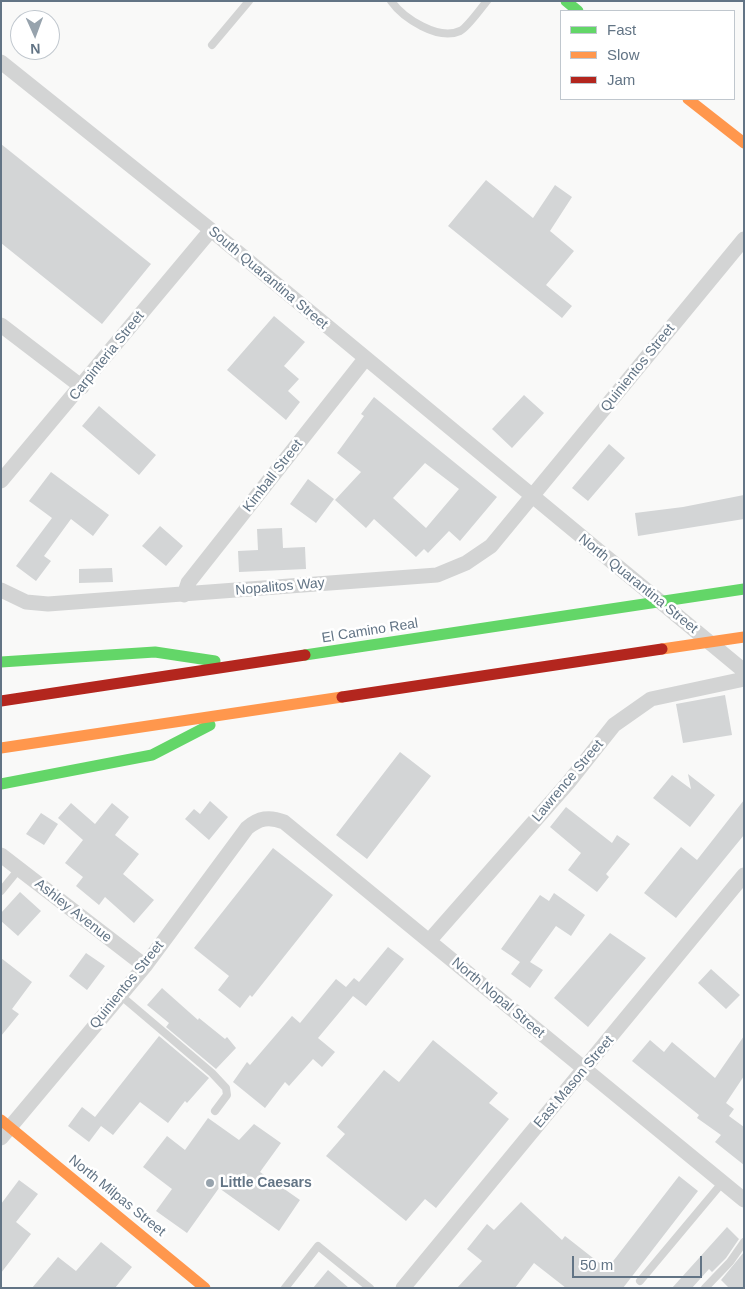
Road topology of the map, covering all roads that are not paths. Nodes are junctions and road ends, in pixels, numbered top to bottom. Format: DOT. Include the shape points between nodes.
graph roads {
  1 [pos="250,1"];
  2 [pos="391,1"];
  3 [pos="486,1"];
  4 [pos="566,1"];
  5 [pos="577,10"];
  6 [pos="212,45"];
  7 [pos="1,62"];
  8 [pos="689,100"];
  9 [pos="744,143"];
  10 [pos="211,230"];
  11 [pos="744,239"];
  12 [pos="1,325"];
  13 [pos="365,359"];
  14 [pos="82,387"];
  15 [pos="1,481"];
  16 [pos="532,497"];
  17 [pos="744,589"];
  18 [pos="1,590"];
  19 [pos="184,595"];
  20 [pos="744,637"];
  21 [pos="1,662"];
  22 [pos="241,666"];
  23 [pos="744,671"];
  24 [pos="744,680"];
  25 [pos="1,701"];
  26 [pos="228,715"];
  27 [pos="1,748"];
  28 [pos="1,784"];
  29 [pos="247,828"];
  30 [pos="1,855"];
  31 [pos="19,869"];
  32 [pos="744,876"];
  33 [pos="1,891"];
  34 [pos="429,941"];
  35 [pos="145,966"];
  36 [pos="120,995"];
  37 [pos="585,1070"];
  38 [pos="215,1111"];
  39 [pos="4,1129"];
  40 [pos="722,1183"];
  41 [pos="744,1200"];
  42 [pos="744,1242"];
  43 [pos="640,1281"];
  44 [pos="204,1288"];
  45 [pos="285,1288"];
  46 [pos="370,1288"];
  47 [pos="403,1288"];
  48 [pos="705,1288"];
  1 -- 6 [label="lane"];
  2 -- 3 [label="lane" via="422,27 443,32 461,31"];
  4 -- 5 [label="main road"];
  7 -- 10 [label="street, South Quarantina Street"];
  8 -- 9 [label="main road"];
  10 -- 13 [label="street, South Quarantina Street"];
  10 -- 14 [label="street, Carpinteria Street"];
  11 -- 16 [label="street, Quinientos Street"];
  12 -- 14 [label="street"];
  13 -- 16 [label="street, South Quarantina Street"];
  13 -- 19 [label="street, Kimball Street" via="188,583"];
  14 -- 15 [label="street, Carpinteria Street"];
  16 -- 19 [label="street, Nopalitos Way" via="492,546 466,563 437,575"];
  16 -- 23 [label="street, North Quarantina Street"];
  17 -- 22 [label="main road, El Camino Real"];
  18 -- 19 [label="street, Nopalitos Way" via="16,599 37,604"];
  20 -- 26 [label="main road"];
  21 -- 22 [label="main road" via="155,652"];
  22 -- 25 [label="main road, El Camino Real"];
  24 -- 34 [label="street, Lawrence Street" via="651,699 614,725 568,784"];
  26 -- 27 [label="main road"];
  26 -- 28 [label="main road" via="152,755"];
  29 -- 34 [label="street, North Nopal Street" via="264,818 284,822"];
  29 -- 35 [label="street, Quinientos Street"];
  30 -- 31 [label="street, Ashley Avenue"];
  31 -- 33 [label="lane"];
  31 -- 35 [label="street, Ashley Avenue"];
  32 -- 37 [label="street, East Mason Street"];
  34 -- 37 [label="street, North Nopal Street"];
  35 -- 36 [label="street, Quinientos Street"];
  36 -- 38 [label="lane" via="226,1088 227,1095"];
  36 -- 39 [label="street, Quinientos Street"];
  37 -- 40 [label="street, North Nopal Street"];
  37 -- 47 [label="street, East Mason Street"];
  39 -- 44 [label="main road, North Milpas Street"];
  40 -- 41 [label="street, North Nopal Street"];
  40 -- 43 [label="lane"];
  42 -- 48 [label="lane"];
  45 -- 46 [label="lane" via="318,1246"];
}
